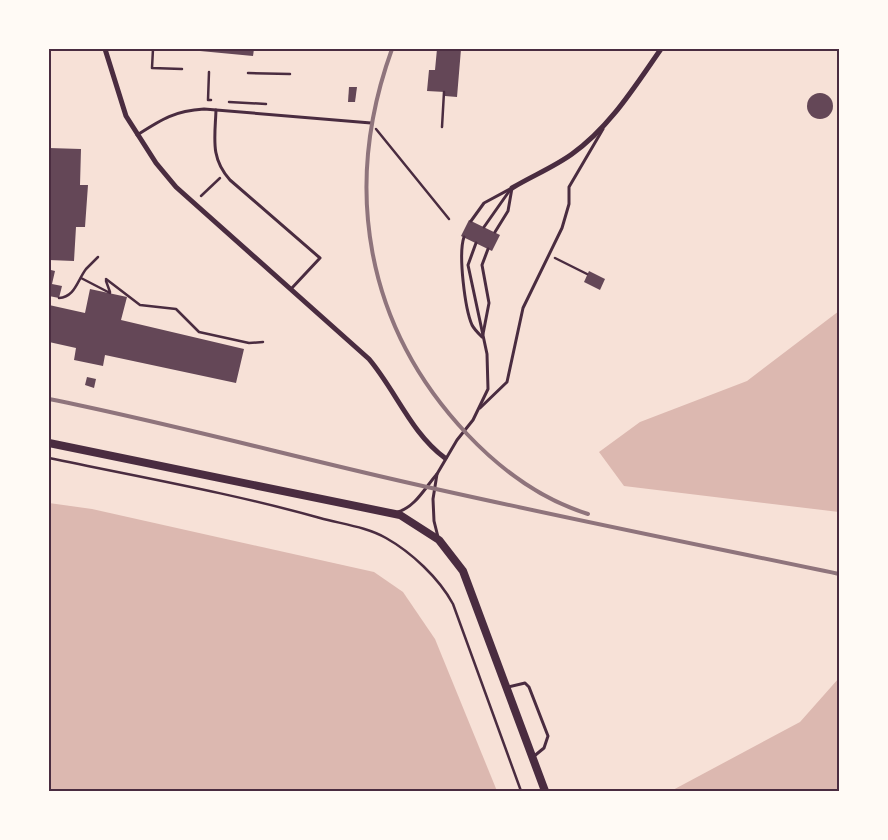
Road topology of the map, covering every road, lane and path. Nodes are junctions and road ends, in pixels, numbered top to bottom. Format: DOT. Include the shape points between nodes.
graph roads {
  1 [pos="105,49"];
  2 [pos="153,49"];
  3 [pos="661,49"];
  4 [pos="182,69"];
  5 [pos="209,72"];
  6 [pos="248,72"];
  7 [pos="290,74"];
  8 [pos="444,92"];
  9 [pos="215,101"];
  10 [pos="223,101"];
  11 [pos="266,104"];
  12 [pos="216,110"];
  13 [pos="608,120"];
  14 [pos="371,123"];
  15 [pos="442,127"];
  16 [pos="137,135"];
  17 [pos="225,174"];
  18 [pos="512,188"];
  19 [pos="201,196"];
  20 [pos="449,219"];
  21 [pos="471,221"];
  22 [pos="484,227"];
  23 [pos="495,232"];
  24 [pos="464,237"];
  25 [pos="476,243"];
  26 [pos="488,249"];
  27 [pos="549,255"];
  28 [pos="98,257"];
  29 [pos="587,274"];
  30 [pos="81,278"];
  31 [pos="291,289"];
  32 [pos="59,298"];
  33 [pos="483,338"];
  34 [pos="263,342"];
  35 [pos="480,408"];
  36 [pos="49,443"];
  37 [pos="49,458"];
  38 [pos="445,458"];
  39 [pos="437,474"];
  40 [pos="393,514"];
  41 [pos="439,540"];
  42 [pos="506,688"];
  43 [pos="532,757"];
  44 [pos="521,791"];
  45 [pos="545,791"];
  1 -- 16 [label="street" via="126,116"];
  2 -- 4 [label="path" via="152,68"];
  3 -- 13 [label="street"];
  5 -- 9 [label="path" via="208,100"];
  6 -- 7 [label="path"];
  8 -- 15 [label="path"];
  10 -- 11 [label="path"];
  12 -- 14 [label="lane"];
  12 -- 16 [label="lane" via="185,110 168,115"];
  12 -- 17 [label="lane" via="215,151"];
  13 -- 18 [label="street" via="572,154"];
  13 -- 27 [label="lane" via="569,188 569,204 562,228"];
  14 -- 20 [label="path"];
  16 -- 31 [label="street" via="166,175 197,208"];
  17 -- 19 [label="path"];
  17 -- 31 [label="lane" via="320,258"];
  18 -- 21 [label="lane" via="484,203"];
  18 -- 22 [label="lane"];
  18 -- 23 [label="lane" via="508,212"];
  24 -- 33 [label="lane" via="460,247 462,270 472,326"];
  25 -- 33 [label="lane" via="468,265"];
  26 -- 33 [label="lane" via="482,265 489,303"];
  27 -- 29 [label="path"];
  27 -- 35 [label="lane" via="523,308 507,382"];
  28 -- 30 [label="path"];
  30 -- 32 [label="path" via="66,298"];
  30 -- 34 [label="path" via="110,293 106,279 140,305 176,309 199,332 249,343"];
  31 -- 38 [label="street" via="369,359 417,430"];
  33 -- 35 [label="lane" via="489,376 488,390"];
  35 -- 38 [label="lane"];
  36 -- 40 [label="street"];
  37 -- 44 [label="path" via="267,503 362,528 403,549 442,588 453,604"];
  38 -- 39 [label="lane"];
  39 -- 40 [label="lane" via="415,502"];
  39 -- 41 [label="lane" via="433,506"];
  40 -- 41 [label="street" via="407,518"];
  41 -- 42 [label="street" via="463,571"];
  42 -- 43 [label="street"];
  42 -- 43 [label="lane" via="520,683 529,687 548,736 544,748"];
  43 -- 45 [label="street"];
}
